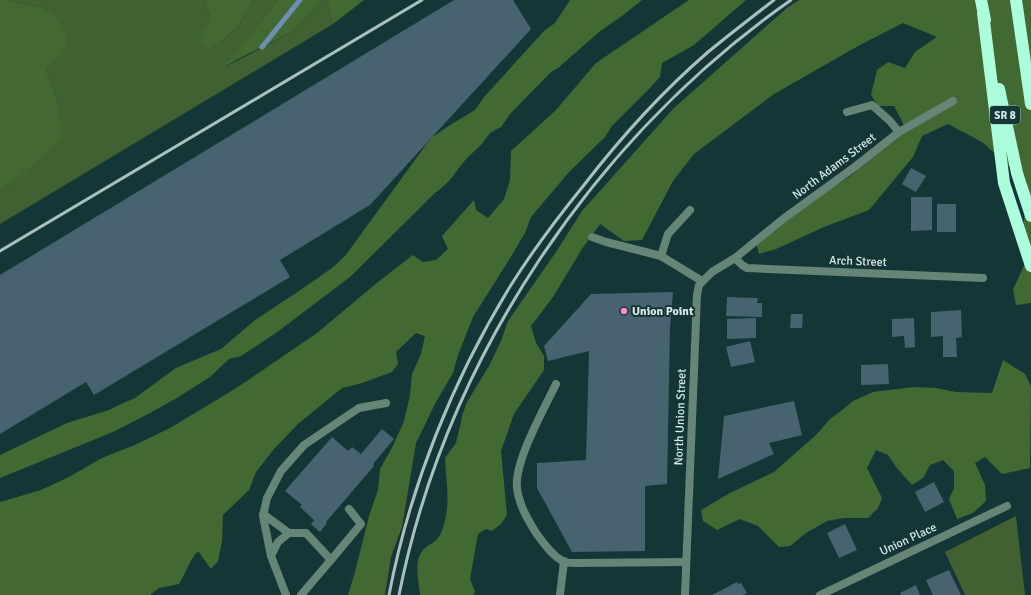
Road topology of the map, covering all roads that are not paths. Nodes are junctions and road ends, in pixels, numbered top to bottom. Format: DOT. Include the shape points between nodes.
graph roads {
  1 [pos="981,0"];
  2 [pos="1016,0"];
  3 [pos="983,13"];
  4 [pos="953,101"];
  5 [pos="1031,104"];
  6 [pos="847,112"];
  7 [pos="899,132"];
  8 [pos="690,210"];
  9 [pos="1031,216"];
  10 [pos="592,237"];
  11 [pos="661,256"];
  12 [pos="735,258"];
  13 [pos="1031,266"];
  14 [pos="983,278"];
  15 [pos="702,280"];
  16 [pos="556,384"];
  17 [pos="386,403"];
  18 [pos="1007,506"];
  19 [pos="349,510"];
  20 [pos="263,514"];
  21 [pos="289,533"];
  22 [pos="271,556"];
  23 [pos="331,560"];
  24 [pos="564,561"];
  25 [pos="686,562"];
  26 [pos="286,595"];
  27 [pos="301,595"];
  28 [pos="560,595"];
  29 [pos="685,595"];
  30 [pos="820,595"];
  1 -- 3 [label="highway, SR 8"];
  2 -- 5 [label="highway, SR 8"];
  3 -- 9 [label="highway, SR 8" via="1017,173"];
  3 -- 13 [label="highway" via="1004,183"];
  4 -- 7 [label="street, North Adams Street"];
  6 -- 7 [label="street" via="872,105"];
  7 -- 12 [label="street, North Adams Street"];
  8 -- 11 [label="street" via="668,234"];
  10 -- 11 [label="street"];
  11 -- 15 [label="street"];
  12 -- 14 [label="street, Arch Street" via="747,268"];
  12 -- 15 [label="street"];
  15 -- 25 [label="street, North Union Street" via="697,295"];
  16 -- 24 [label="street" via="524,451 517,488 527,519 554,555"];
  17 -- 20 [label="street" via="359,408 304,445 281,471 267,498"];
  18 -- 30 [label="street, Union Place"];
  19 -- 23 [label="street" via="361,524"];
  20 -- 21 [label="street"];
  20 -- 22 [label="street"];
  21 -- 22 [label="street" via="278,542"];
  21 -- 23 [label="street" via="306,533"];
  22 -- 26 [label="street"];
  23 -- 27 [label="street"];
  24 -- 25 [label="street"];
  24 -- 28 [label="street"];
  25 -- 29 [label="street, North Union Street"];
}
